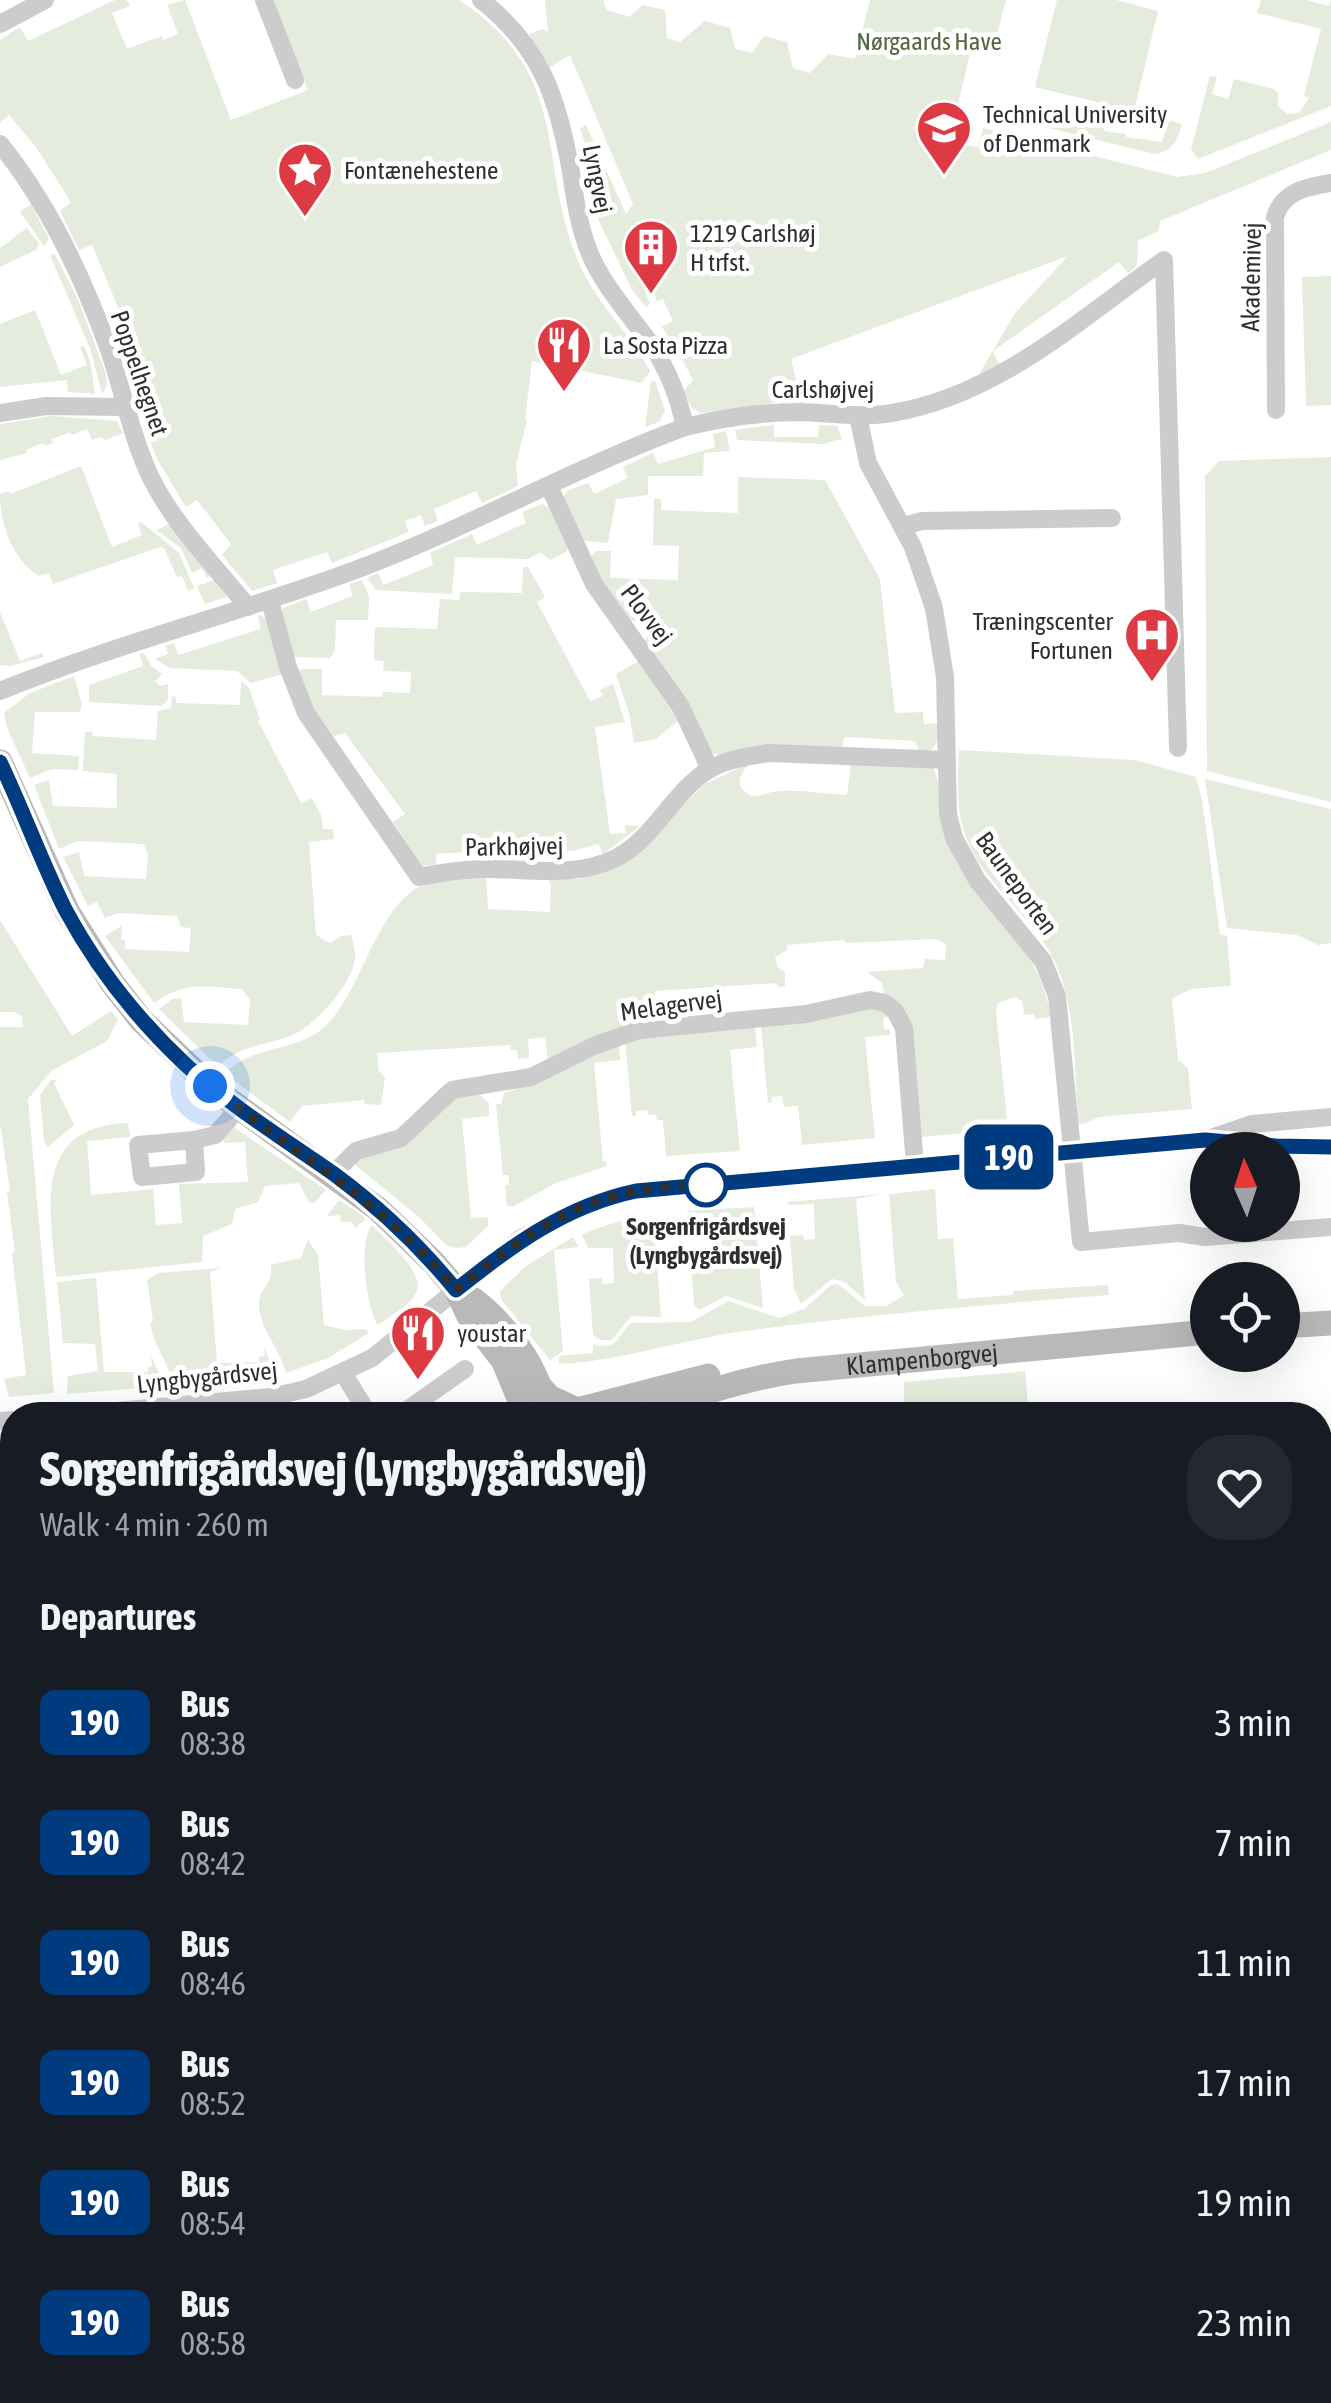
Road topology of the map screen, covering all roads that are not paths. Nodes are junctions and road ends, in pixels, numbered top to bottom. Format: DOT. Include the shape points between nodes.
graph roads {
  1 [pos="46,0"];
  2 [pos="264,0"];
  3 [pos="480,0"];
  4 [pos="0,24"];
  5 [pos="294,80"];
  6 [pos="0,144"];
  7 [pos="1331,182"];
  8 [pos="125,406"];
  9 [pos="1276,410"];
  10 [pos="0,414"];
  11 [pos="858,416"];
  12 [pos="686,428"];
  13 [pos="549,486"];
  14 [pos="1112,518"];
  15 [pos="903,526"];
  16 [pos="270,601"];
  17 [pos="248,607"];
  18 [pos="0,691"];
  19 [pos="1178,748"];
  20 [pos="947,760"];
  21 [pos="0,762"];
  22 [pos="710,769"];
  23 [pos="238,1108"];
  24 [pos="1331,1118"];
  25 [pos="1228,1132"];
  26 [pos="194,1140"];
  27 [pos="1190,1141"];
  28 [pos="1300,1146"];
  29 [pos="1331,1146"];
  30 [pos="1072,1152"];
  31 [pos="915,1165"];
  32 [pos="333,1174"];
  33 [pos="1331,1227"];
  34 [pos="456,1290"];
  35 [pos="1190,1334"];
  36 [pos="465,1369"];
  37 [pos="343,1373"];
  38 [pos="758,1376"];
  39 [pos="217,1402"];
  40 [pos="361,1402"];
  41 [pos="418,1402"];
  42 [pos="530,1402"];
  43 [pos="605,1402"];
  44 [pos="673,1402"];
  1 -- 4 [label="street"];
  2 -- 5 [label="street"];
  3 -- 12 [label="street, Lyngvej" via="520,36 545,76 591,256 661,361"];
  6 -- 8 [label="street, Poppelhegnet" via="64,246 108,347"];
  7 -- 9 [label="street, Akademivej" via="1300,188 1279,204 1275,217"];
  8 -- 10 [label="street" via="46,406"];
  8 -- 17 [label="street, Poppelhegnet" via="154,483"];
  11 -- 12 [label="street, Carlshøjvej" via="782,412"];
  11 -- 15 [label="street, Bauneporten" via="868,464"];
  11 -- 19 [label="street, Carlshøjvej" via="914,409 989,382 1164,260"];
  12 -- 13 [label="street, Carlshøjvej"];
  13 -- 16 [label="street, Carlshøjvej"];
  13 -- 22 [label="street, Plovvej" via="594,584 681,707"];
  14 -- 15 [label="street"];
  15 -- 20 [label="street, Bauneporten" via="934,608 945,677"];
  16 -- 17 [label="street, Carlshøjvej"];
  16 -- 22 [label="street, Parkhøjvej" via="306,713 419,876 597,866 634,846"];
  17 -- 18 [label="street, Carlshøjvej"];
  20 -- 22 [label="street, Parkhøjvej" via="769,753"];
  20 -- 30 [label="street, Bauneporten" via="948,814 959,850 1035,950 1054,986"];
  21 -- 23 [label="street" via="66,911 113,984 164,1043"];
  23 -- 26 [label="street" via="215,1135"];
  23 -- 32 [label="street"];
  24 -- 25 [label="street, Lyngbygårdsvej"];
  27 -- 30 [label="street, Lyngbygårdsvej"];
  28 -- 29 [label="street, Lyngbygårdsvej"];
  30 -- 31 [label="street, Lyngbygårdsvej"];
  30 -- 33 [label="street" via="1080,1242"];
  31 -- 32 [label="street, Melagervej" via="904,1028 895,1011 870,1000 806,1014 639,1030 531,1077 452,1090 401,1138 356,1151"];
  31 -- 34 [label="street, Lyngbygårdsvej" via="621,1194 522,1238"];
  32 -- 34 [label="street" via="378,1209"];
  34 -- 37 [label="street, Lyngbygårdsvej"];
  34 -- 42 [label="street" via="520,1398"];
  35 -- 38 [label="street, Klampenborgvej"];
  36 -- 41 [label="street"];
  37 -- 39 [label="street, Lyngbygårdsvej" via="286,1395"];
  37 -- 40 [label="street"];
  38 -- 43 [label="street" via="693,1377"];
  38 -- 44 [label="street, Klampenborgvej"];
}
